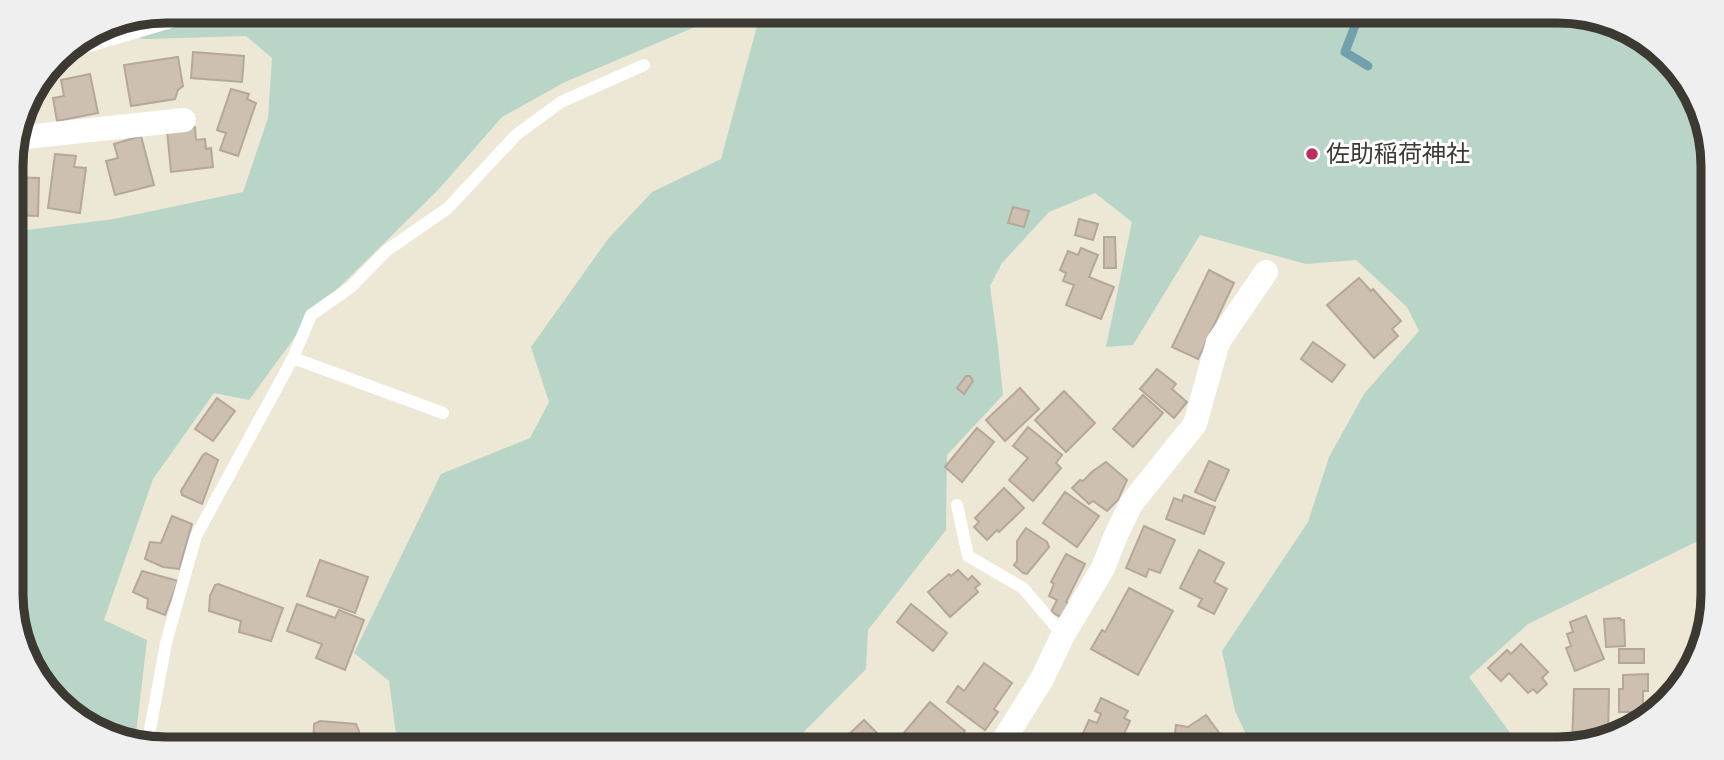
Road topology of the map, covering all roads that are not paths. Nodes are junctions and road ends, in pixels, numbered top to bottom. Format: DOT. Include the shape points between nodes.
graph roads {
  1 [pos="168,23"];
  2 [pos="86,47"];
  3 [pos="644,65"];
  4 [pos="184,120"];
  5 [pos="26,137"];
  6 [pos="1266,272"];
  7 [pos="293,358"];
  8 [pos="443,413"];
  9 [pos="957,505"];
  10 [pos="1063,635"];
  11 [pos="149,736"];
  12 [pos="1006,737"];
  1 -- 2 [label="lane"];
  3 -- 7 [label="lane" via="561,102 516,135 448,208 386,251 351,286 311,315"];
  4 -- 5 [label="street"];
  6 -- 10 [label="street" via="1218,342 1195,424 1131,505 1103,568"];
  7 -- 8 [label="lane"];
  7 -- 11 [label="lane" via="196,536 166,643"];
  9 -- 10 [label="lane" via="968,556 1023,588"];
  10 -- 12 [label="street"];
}
